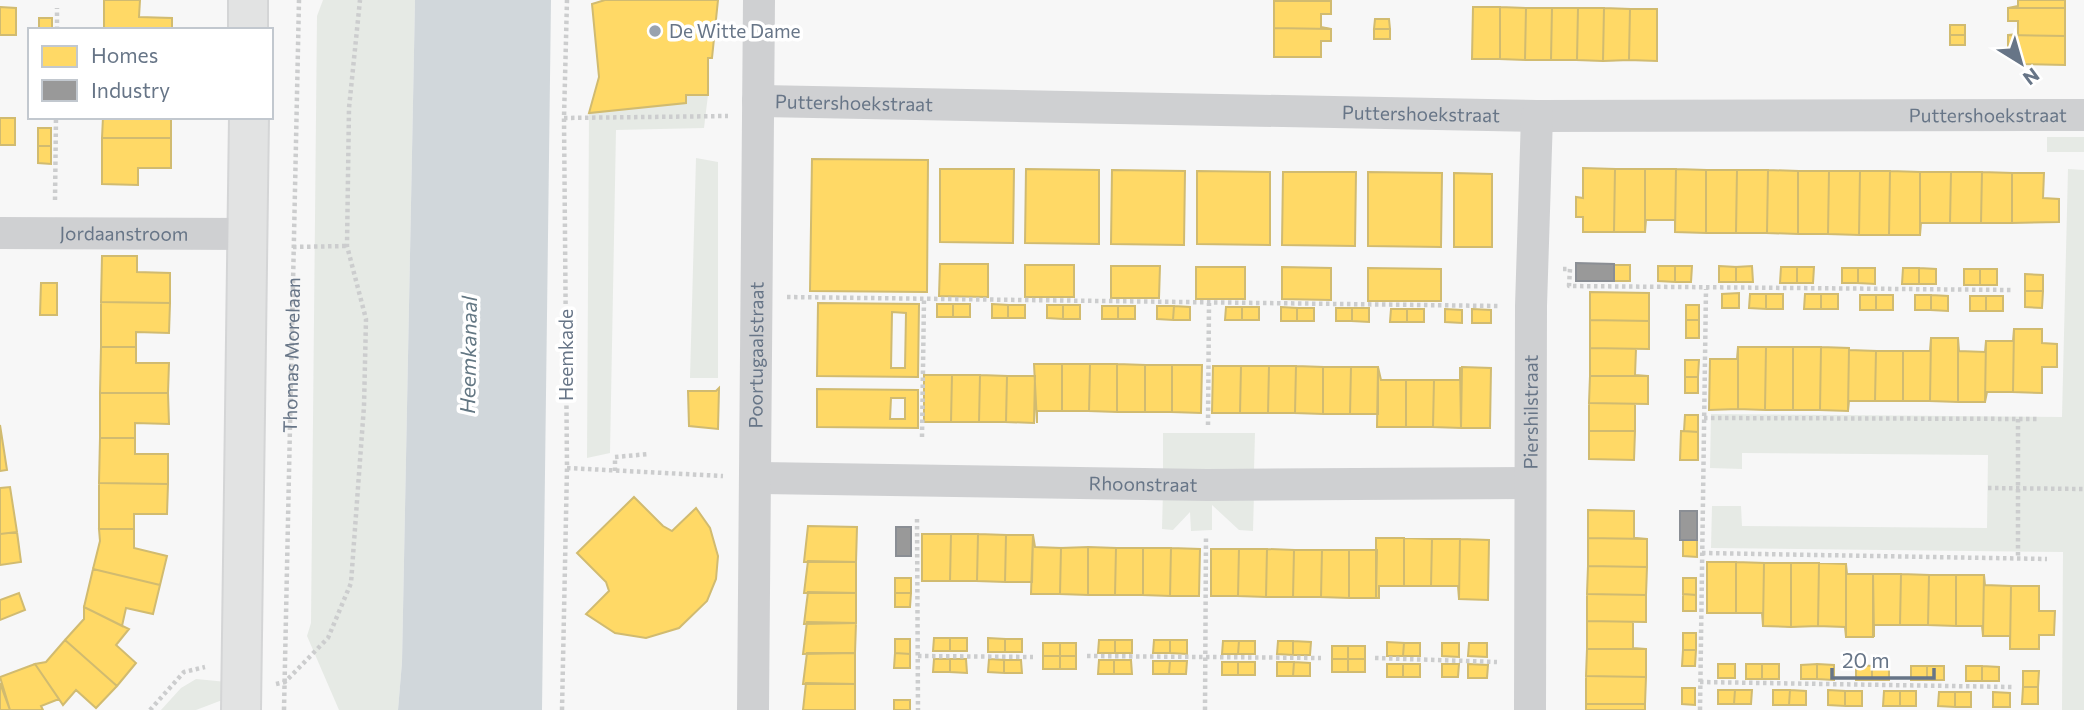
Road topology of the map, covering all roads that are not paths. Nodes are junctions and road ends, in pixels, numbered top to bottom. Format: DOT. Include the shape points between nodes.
graph roads {
  1 [pos="248,0"];
  2 [pos="759,0"];
  3 [pos="248,28"];
  4 [pos="758,109"];
  5 [pos="2084,115"];
  6 [pos="1536,116"];
  7 [pos="249,119"];
  8 [pos="0,233"];
  9 [pos="249,233"];
  10 [pos="756,478"];
  11 [pos="1530,483"];
  12 [pos="240,710"];
  13 [pos="753,710"];
  14 [pos="1530,710"];
  1 -- 3 [label="street"];
  2 -- 4 [label="street, Poortugaalstraat"];
  4 -- 6 [label="street, Puttershoekstraat"];
  4 -- 10 [label="street, Poortugaalstraat"];
  5 -- 6 [label="street, Puttershoekstraat"];
  6 -- 11 [label="street, Piershilstraat"];
  7 -- 9 [label="street"];
  8 -- 9 [label="street, Jordaanstroom"];
  9 -- 12 [label="street"];
  10 -- 11 [label="street, Rhoonstraat" via="1207,485"];
  10 -- 13 [label="street, Poortugaalstraat"];
  11 -- 14 [label="street, Piershilstraat"];
}
